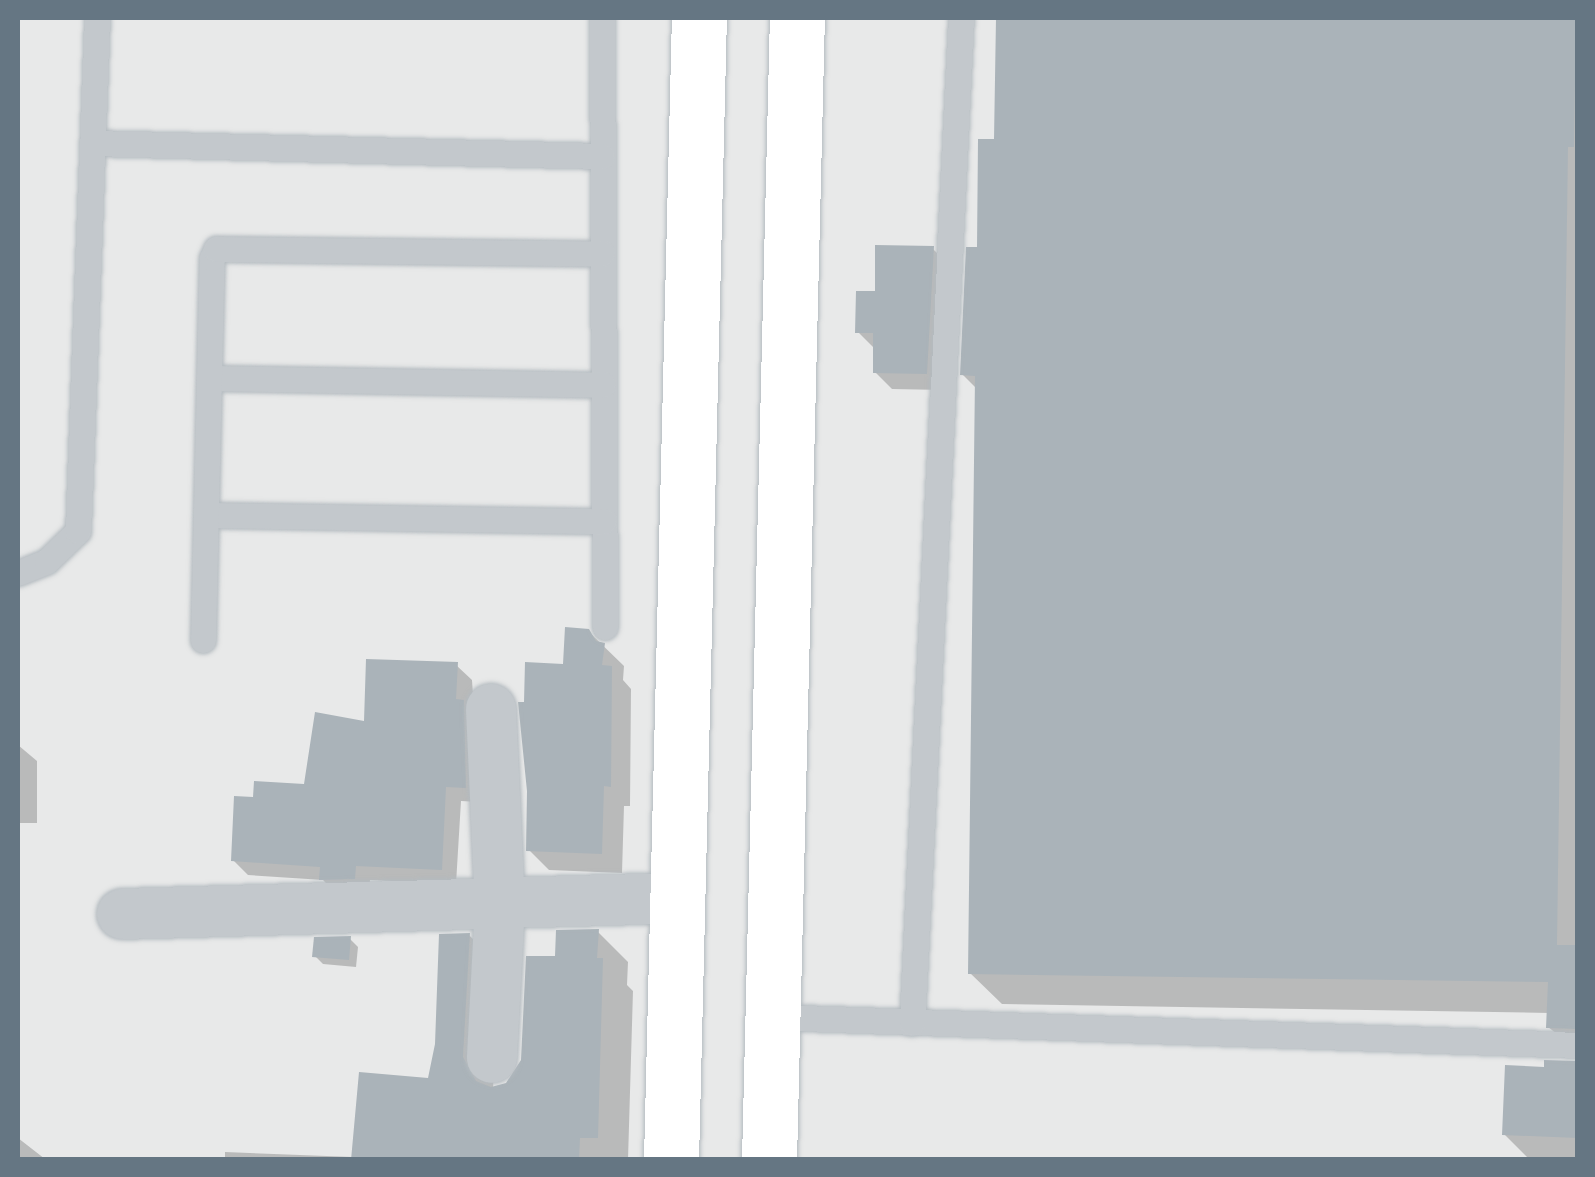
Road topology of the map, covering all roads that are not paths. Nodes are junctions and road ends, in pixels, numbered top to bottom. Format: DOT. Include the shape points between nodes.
graph roads {
  1 [pos="97,18"];
  2 [pos="602,18"];
  3 [pos="700,18"];
  4 [pos="798,18"];
  5 [pos="962,18"];
  6 [pos="92,144"];
  7 [pos="602,156"];
  8 [pos="602,254"];
  9 [pos="209,378"];
  10 [pos="603,384"];
  11 [pos="206,515"];
  12 [pos="604,521"];
  13 [pos="18,573"];
  14 [pos="605,627"];
  15 [pos="203,640"];
  16 [pos="491,709"];
  17 [pos="678,898"];
  18 [pos="500,904"];
  19 [pos="122,914"];
  20 [pos="772,1018"];
  21 [pos="912,1023"];
  22 [pos="1578,1045"];
  23 [pos="492,1058"];
  24 [pos="672,1160"];
  25 [pos="769,1160"];
  1 -- 6 [label="lane"];
  2 -- 7 [label="lane"];
  3 -- 17 [label="street"];
  4 -- 20 [label="street"];
  5 -- 21 [label="lane"];
  6 -- 7 [label="lane"];
  6 -- 13 [label="lane" via="78,531 47,560"];
  7 -- 8 [label="lane"];
  8 -- 9 [label="lane" via="216,249"];
  8 -- 10 [label="lane"];
  9 -- 10 [label="lane"];
  9 -- 11 [label="lane"];
  10 -- 12 [label="lane"];
  11 -- 12 [label="lane"];
  11 -- 15 [label="lane"];
  12 -- 14 [label="lane"];
  16 -- 18 [label="street"];
  17 -- 18 [label="street"];
  17 -- 24 [label="street"];
  18 -- 19 [label="street"];
  18 -- 23 [label="street"];
  20 -- 21 [label="lane"];
  20 -- 25 [label="street"];
  21 -- 22 [label="lane"];
}
